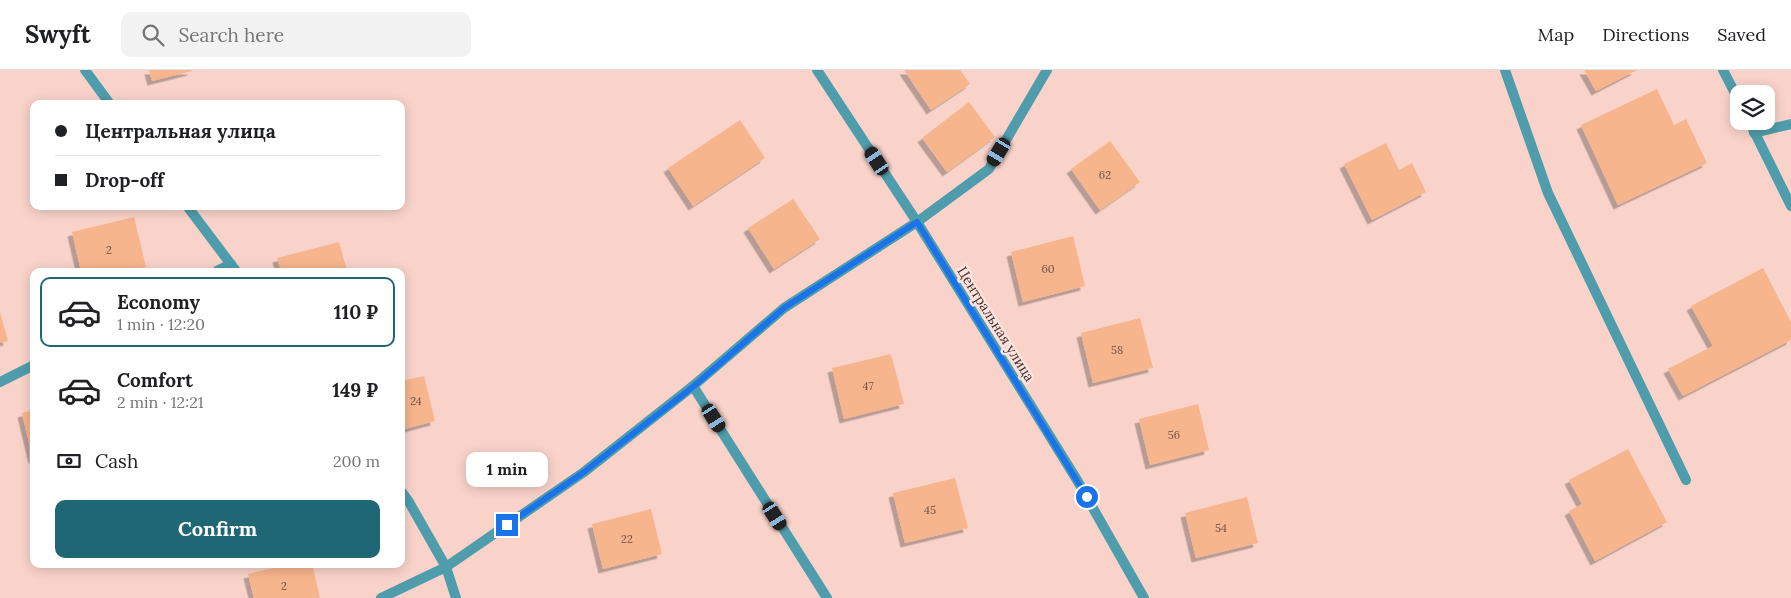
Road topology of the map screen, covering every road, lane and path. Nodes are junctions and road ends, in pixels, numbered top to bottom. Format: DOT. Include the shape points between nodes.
graph roads {
  1 [pos="85,70"];
  2 [pos="817,70"];
  3 [pos="1047,70"];
  4 [pos="1505,70"];
  5 [pos="1723,70"];
  6 [pos="1731,85"];
  7 [pos="107,100"];
  8 [pos="1791,124"];
  9 [pos="1753,130"];
  10 [pos="1754,133"];
  11 [pos="1791,206"];
  12 [pos="190,210"];
  13 [pos="917,222"];
  14 [pos="234,268"];
  15 [pos="30,367"];
  16 [pos="0,382"];
  17 [pos="694,386"];
  18 [pos="1686,480"];
  19 [pos="405,496"];
  20 [pos="446,567"];
  21 [pos="381,598"];
  22 [pos="456,598"];
  23 [pos="827,598"];
  24 [pos="1144,598"];
  1 -- 7 [label="street"];
  2 -- 13 [label="street, Центральная улица"];
  3 -- 13 [label="street" via="989,169"];
  4 -- 18 [label="street" via="1548,193"];
  5 -- 6 [label="street"];
  8 -- 10 [label="street"];
  9 -- 10 [label="street"];
  10 -- 11 [label="street"];
  12 -- 14 [label="street"];
  13 -- 17 [label="street" via="784,308"];
  13 -- 24 [label="street, Центральная улица" via="1078,480"];
  15 -- 16 [label="street"];
  17 -- 20 [label="street" via="584,472"];
  17 -- 23 [label="street"];
  19 -- 20 [label="street"];
  20 -- 21 [label="street"];
  20 -- 22 [label="street"];
}
